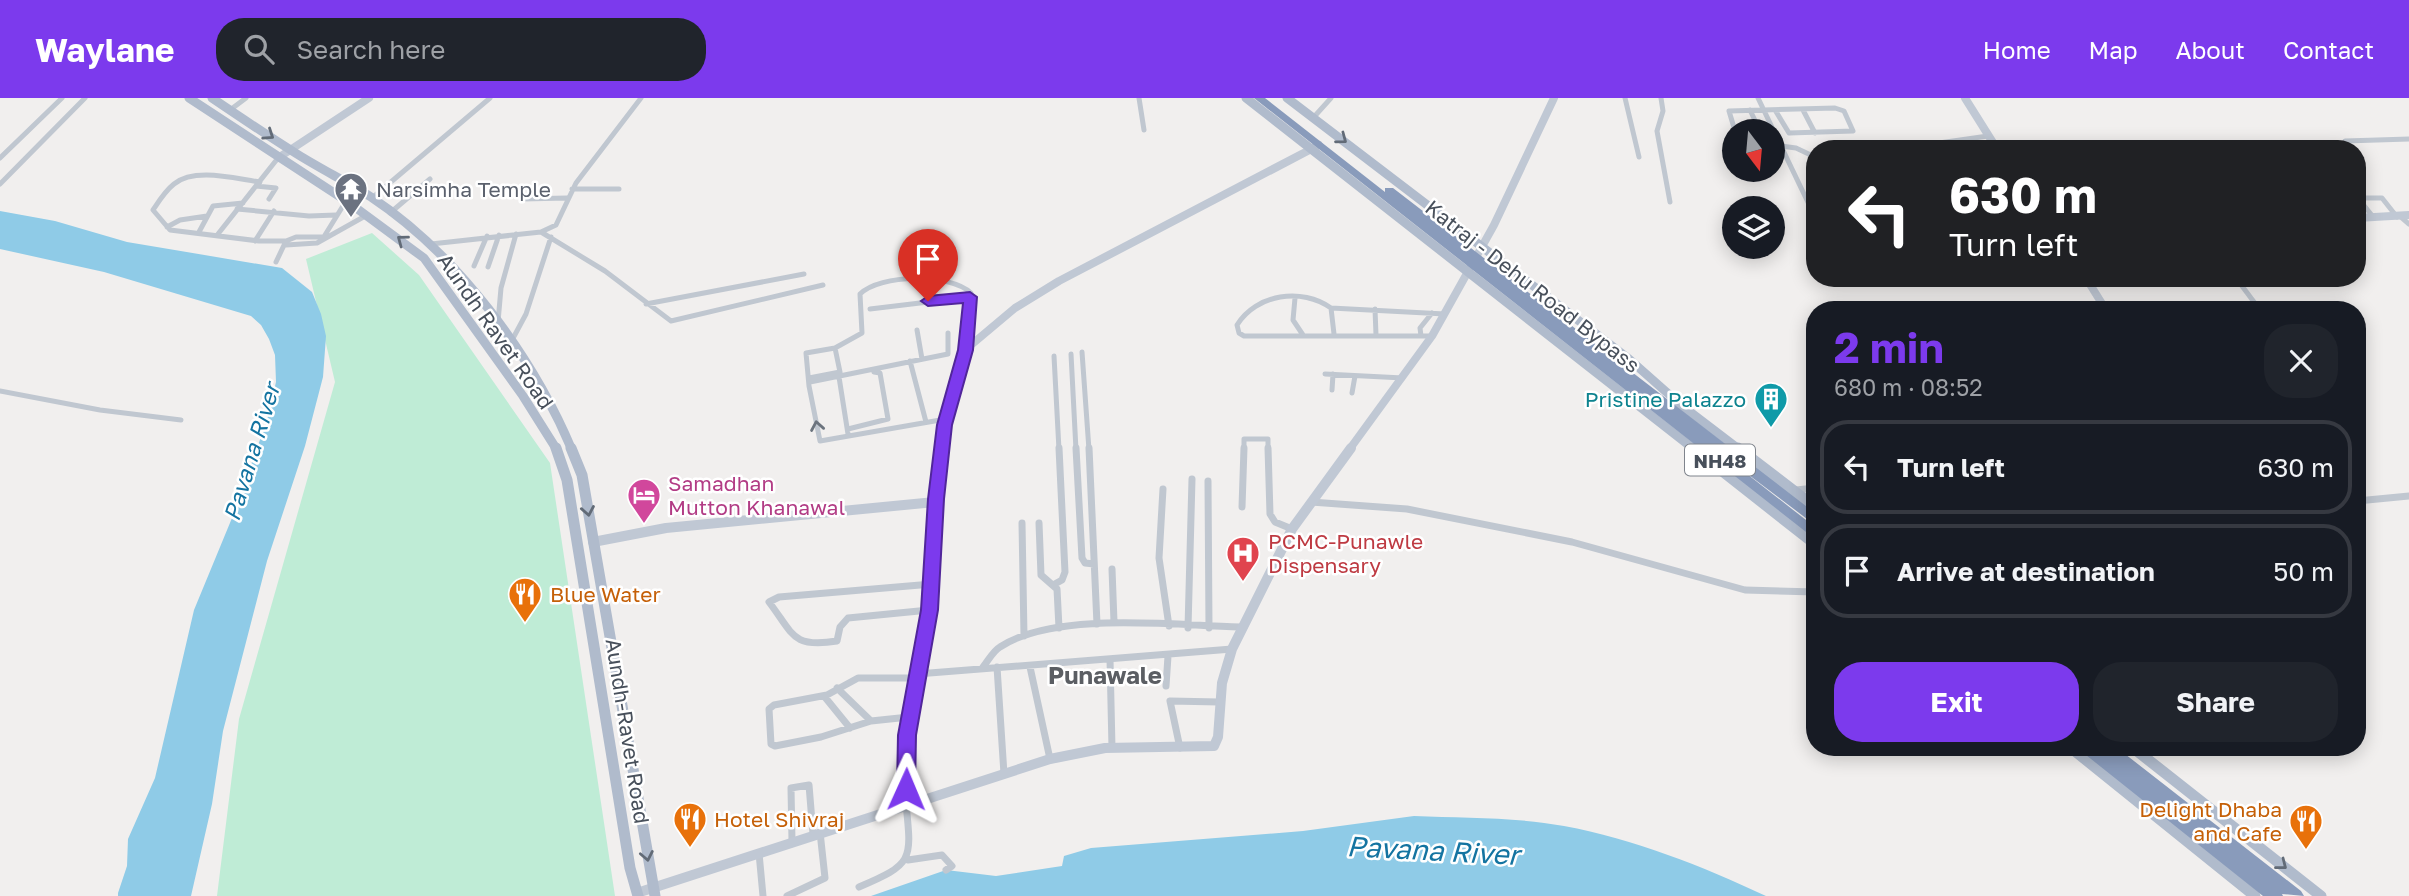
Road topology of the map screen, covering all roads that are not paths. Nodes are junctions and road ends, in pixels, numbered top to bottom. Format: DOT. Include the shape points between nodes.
graph roads {
  1 [pos="62,98"];
  2 [pos="85,98"];
  3 [pos="189,98"];
  4 [pos="212,98"];
  5 [pos="246,98"];
  6 [pos="369,98"];
  7 [pos="490,98"];
  8 [pos="641,98"];
  9 [pos="1139,98"];
  10 [pos="1247,98"];
  11 [pos="1258,98"];
  12 [pos="1271,98"];
  13 [pos="1287,98"];
  14 [pos="1331,98"];
  15 [pos="1554,98"];
  16 [pos="1625,98"];
  17 [pos="1661,98"];
  18 [pos="1758,98"];
  19 [pos="1965,98"];
  20 [pos="230,110"];
  21 [pos="1750,110"];
  22 [pos="1764,110"];
  23 [pos="1775,110"];
  24 [pos="1803,110"];
  25 [pos="1314,118"];
  26 [pos="1731,119"];
  27 [pos="1754,119"];
  28 [pos="1768,119"];
  29 [pos="1144,130"];
  30 [pos="1815,133"];
  31 [pos="1988,136"];
  32 [pos="2409,139"];
  33 [pos="1962,140"];
  34 [pos="1991,140"];
  35 [pos="2366,140"];
  36 [pos="1315,147"];
  37 [pos="1785,147"];
  38 [pos="290,150"];
  39 [pos="1806,153"];
  40 [pos="1785,156"];
  41 [pos="1639,157"];
  42 [pos="0,158"];
  43 [pos="278,158"];
  44 [pos="430,179"];
  45 [pos="0,184"];
  46 [pos="258,184"];
  47 [pos="619,188"];
  48 [pos="572,189"];
  49 [pos="372,198"];
  50 [pos="567,198"];
  51 [pos="2366,198"];
  52 [pos="269,199"];
  53 [pos="1806,199"];
  54 [pos="522,200"];
  55 [pos="346,201"];
  56 [pos="1670,202"];
  57 [pos="243,203"];
  58 [pos="2366,208"];
  59 [pos="237,209"];
  60 [pos="274,211"];
  61 [pos="390,213"];
  62 [pos="336,215"];
  63 [pos="367,215"];
  64 [pos="207,216"];
  65 [pos="2402,216"];
  66 [pos="2366,218"];
  67 [pos="2374,218"];
  68 [pos="2409,224"];
  69 [pos="167,228"];
  70 [pos="199,232"];
  71 [pos="541,232"];
  72 [pos="218,233"];
  73 [pos="516,234"];
  74 [pos="499,235"];
  75 [pos="487,236"];
  76 [pos="324,237"];
  77 [pos="551,237"];
  78 [pos="255,241"];
  79 [pos="286,243"];
  80 [pos="431,244"];
  81 [pos="1481,246"];
  82 [pos="276,262"];
  83 [pos="1473,264"];
  84 [pos="474,266"];
  85 [pos="488,267"];
  86 [pos="804,274"];
  87 [pos="926,279"];
  88 [pos="823,285"];
  89 [pos="970,297"];
  90 [pos="1295,298"];
  91 [pos="928,301"];
  92 [pos="646,304"];
  93 [pos="1331,308"];
  94 [pos="870,309"];
  95 [pos="1375,309"];
  96 [pos="1440,313"];
  97 [pos="498,324"];
  98 [pos="917,330"];
  99 [pos="948,333"];
  100 [pos="1334,334"];
  101 [pos="1303,335"];
  102 [pos="1376,335"];
  103 [pos="1427,336"];
  104 [pos="511,342"];
  105 [pos="950,346"];
  106 [pos="966,347"];
  107 [pos="835,348"];
  108 [pos="1083,352"];
  109 [pos="1071,354"];
  110 [pos="1054,356"];
  111 [pos="922,359"];
  112 [pos="910,361"];
  113 [pos="1325,374"];
  114 [pos="1333,374"];
  115 [pos="1355,376"];
  116 [pos="839,378"];
  117 [pos="1403,379"];
  118 [pos="809,380"];
  119 [pos="1332,390"];
  120 [pos="0,391"];
  121 [pos="1352,393"];
  122 [pos="946,419"];
  123 [pos="181,420"];
  124 [pos="926,422"];
  125 [pos="848,433"];
  126 [pos="571,446"];
  127 [pos="558,451"];
  128 [pos="1192,479"];
  129 [pos="1208,481"];
  130 [pos="1163,489"];
  131 [pos="1806,489"];
  132 [pos="1793,491"];
  133 [pos="2409,496"];
  134 [pos="1806,500"];
  135 [pos="2366,500"];
  136 [pos="936,502"];
  137 [pos="1311,502"];
  138 [pos="1242,507"];
  139 [pos="1806,513"];
  140 [pos="1023,523"];
  141 [pos="1039,523"];
  142 [pos="1806,527"];
  143 [pos="1292,529"];
  144 [pos="1806,537"];
  145 [pos="593,542"];
  146 [pos="1094,564"];
  147 [pos="1112,569"];
  148 [pos="932,584"];
  149 [pos="1053,586"];
  150 [pos="1806,593"];
  151 [pos="929,610"];
  152 [pos="1114,622"];
  153 [pos="1097,624"];
  154 [pos="1169,626"];
  155 [pos="1244,627"];
  156 [pos="1059,628"];
  157 [pos="1188,628"];
  158 [pos="1209,628"];
  159 [pos="1024,636"];
  160 [pos="1231,649"];
  161 [pos="1168,656"];
  162 [pos="1110,659"];
  163 [pos="983,667"];
  164 [pos="997,667"];
  165 [pos="1030,667"];
  166 [pos="916,676"];
  167 [pos="1166,687"];
  168 [pos="837,688"];
  169 [pos="824,696"];
  170 [pos="1219,702"];
  171 [pos="909,717"];
  172 [pos="871,721"];
  173 [pos="849,728"];
  174 [pos="1112,748"];
  175 [pos="1181,748"];
  176 [pos="2081,756"];
  177 [pos="2097,756"];
  178 [pos="2117,756"];
  179 [pos="2143,756"];
  180 [pos="1050,759"];
  181 [pos="1004,774"];
  182 [pos="906,804"];
  183 [pos="816,833"];
  184 [pos="792,841"];
  185 [pos="758,853"];
  186 [pos="908,860"];
  187 [pos="946,870"];
  188 [pos="859,887"];
  189 [pos="654,892"];
  190 [pos="638,894"];
  191 [pos="763,896"];
  192 [pos="787,896"];
  193 [pos="2255,896"];
  194 [pos="2275,896"];
  195 [pos="2296,896"];
  196 [pos="2321,896"];
  1 -- 42 [label="street"];
  2 -- 45 [label="street"];
  3 -- 43 [label="main road, Aundh Ravet Road"];
  4 -- 20 [label="main road, Aundh Ravet Road"];
  5 -- 20 [label="street"];
  6 -- 38 [label="street"];
  7 -- 49 [label="street"];
  8 -- 48 [label="street"];
  9 -- 29 [label="street"];
  10 -- 36 [label="main road"];
  11 -- 36 [label="highway, Katraj - Dehu Road Bypass / NH48"];
  12 -- 83 [label="highway, Katraj - Dehu Road Bypass / NH48"];
  13 -- 25 [label="main road"];
  14 -- 25 [label="street"];
  15 -- 81 [label="street"];
  16 -- 41 [label="street"];
  17 -- 56 [label="street" via="1663,111 1657,131"];
  18 -- 22 [label="street"];
  19 -- 31 [label="street"];
  20 -- 38 [label="main road, Aundh Ravet Road, one-way"];
  21 -- 22 [label="street"];
  21 -- 26 [label="street" via="1728,112"];
  21 -- 27 [label="street"];
  22 -- 23 [label="street"];
  22 -- 28 [label="street"];
  23 -- 24 [label="street"];
  23 -- 30 [label="street" via="1786,131"];
  24 -- 30 [label="street"];
  24 -- 30 [label="street" via="1842,109 1853,130"];
  25 -- 81 [label="main road, one-way"];
  31 -- 33 [label="street"];
  31 -- 34 [label="street"];
  32 -- 35 [label="street"];
  36 -- 83 [label="highway, Katraj - Dehu Road Bypass / NH48"];
  36 -- 106 [label="street" via="1059,281"];
  37 -- 39 [label="street"];
  38 -- 43 [label="street"];
  38 -- 49 [label="main road, Aundh Ravet Road"];
  40 -- 53 [label="street"];
  43 -- 46 [label="street"];
  43 -- 55 [label="main road, Aundh Ravet Road"];
  44 -- 61 [label="street"];
  46 -- 52 [label="street" via="276,188"];
  46 -- 57 [label="street"];
  46 -- 69 [label="street" via="182,179 153,210"];
  47 -- 48 [label="street"];
  48 -- 50 [label="street"];
  49 -- 61 [label="main road, Aundh Ravet Road"];
  50 -- 54 [label="street"];
  50 -- 71 [label="street" via="556,225"];
  51 -- 65 [label="street" via="2382,198"];
  55 -- 62 [label="street"];
  55 -- 63 [label="main road, Aundh Ravet Road"];
  57 -- 59 [label="street"];
  57 -- 64 [label="street" via="215,205"];
  58 -- 67 [label="street"];
  59 -- 60 [label="street"];
  59 -- 72 [label="street"];
  60 -- 62 [label="street"];
  60 -- 78 [label="street"];
  61 -- 80 [label="main road, Aundh Ravet Road"];
  62 -- 76 [label="street"];
  63 -- 76 [label="street"];
  127 -- 63 [label="main road, Aundh Ravet Road, one-way" via="441,277 417,251"];
  64 -- 69 [label="street" via="180,219"];
  64 -- 70 [label="street"];
  65 -- 67 [label="street"];
  65 -- 68 [label="street"];
  66 -- 67 [label="street"];
  69 -- 70 [label="street"];
  70 -- 72 [label="street"];
  71 -- 73 [label="street"];
  71 -- 77 [label="street"];
  72 -- 78 [label="street"];
  73 -- 74 [label="street"];
  73 -- 97 [label="street"];
  74 -- 75 [label="street"];
  74 -- 85 [label="street"];
  75 -- 80 [label="street"];
  75 -- 84 [label="street"];
  76 -- 79 [label="street" via="314,244"];
  77 -- 92 [label="street"];
  77 -- 104 [label="street" via="526,314"];
  78 -- 79 [label="street"];
  79 -- 82 [label="street"];
  80 -- 97 [label="main road, Aundh Ravet Road"];
  81 -- 83 [label="street"];
  81 -- 132 [label="main road"];
  83 -- 96 [label="street"];
  83 -- 139 [label="highway, Katraj - Dehu Road Bypass / NH48"];
  83 -- 142 [label="highway, Katraj - Dehu Road Bypass / NH48"];
  83 -- 144 [label="main road"];
  86 -- 92 [label="street"];
  87 -- 89 [label="street" via="961,282 970,290"];
  87 -- 91 [label="street"];
  87 -- 107 [label="street" via="866,288 860,294 862,333"];
  88 -- 92 [label="street" via="677,321"];
  89 -- 91 [label="street"];
  89 -- 106 [label="street"];
  90 -- 93 [label="street" via="1318,298"];
  90 -- 101 [label="street" via="1293,320"];
  90 -- 101 [label="street" via="1267,299 1253,305 1240,316 1237,329 1244,336"];
  91 -- 94 [label="street"];
  93 -- 95 [label="street"];
  93 -- 100 [label="street"];
  95 -- 96 [label="street"];
  95 -- 102 [label="street"];
  96 -- 103 [label="street"];
  96 -- 103 [label="street" via="1425,318 1420,328"];
  97 -- 104 [label="main road, Aundh Ravet Road"];
  98 -- 111 [label="street"];
  99 -- 105 [label="street"];
  100 -- 101 [label="street"];
  100 -- 102 [label="street"];
  102 -- 103 [label="street"];
  103 -- 117 [label="street"];
  104 -- 126 [label="main road, Aundh Ravet Road"];
  105 -- 106 [label="street"];
  105 -- 111 [label="street" via="950,353"];
  106 -- 122 [label="street"];
  107 -- 118 [label="street" via="840,372"];
  107 -- 118 [label="street" via="806,353"];
  108 -- 146 [label="street"];
  109 -- 146 [label="street" via="1082,558"];
  110 -- 149 [label="street" via="1065,572"];
  111 -- 112 [label="street"];
  112 -- 116 [label="street"];
  112 -- 124 [label="street"];
  113 -- 114 [label="street"];
  114 -- 115 [label="street"];
  114 -- 119 [label="street"];
  115 -- 117 [label="street"];
  115 -- 121 [label="street"];
  116 -- 118 [label="street"];
  116 -- 125 [label="street"];
  116 -- 125 [label="street" via="880,373 888,419"];
  117 -- 137 [label="street"];
  125 -- 118 [label="street, one-way" via="820,441"];
  120 -- 123 [label="street"];
  122 -- 124 [label="street"];
  122 -- 136 [label="street"];
  124 -- 125 [label="street"];
  126 -- 145 [label="main road, Aundh-Ravet Road, one-way" via="582,475"];
  127 -- 190 [label="main road, Aundh-Ravet Road" via="567,480"];
  128 -- 157 [label="street"];
  129 -- 158 [label="street"];
  130 -- 154 [label="street" via="1157,541"];
  131 -- 132 [label="street"];
  132 -- 134 [label="main road"];
  133 -- 135 [label="street"];
  136 -- 145 [label="street" via="666,528"];
  136 -- 148 [label="street"];
  137 -- 143 [label="street"];
  137 -- 150 [label="street" via="1407,509 1545,537 1745,590"];
  138 -- 143 [label="street" via="1244,439 1268,439 1270,514 1275,522"];
  140 -- 159 [label="street"];
  141 -- 149 [label="street" via="1041,575"];
  143 -- 155 [label="street"];
  145 -- 189 [label="main road, Aundh-Ravet Road, one-way"];
  146 -- 153 [label="street"];
  147 -- 152 [label="street"];
  148 -- 151 [label="street"];
  148 -- 151 [label="street" via="779,597 769,603 798,641 813,645 836,641 848,618"];
  149 -- 156 [label="street"];
  151 -- 166 [label="street"];
  152 -- 153 [label="street"];
  152 -- 154 [label="street"];
  153 -- 156 [label="street"];
  154 -- 157 [label="street"];
  155 -- 158 [label="street"];
  155 -- 160 [label="street"];
  156 -- 159 [label="street"];
  157 -- 158 [label="street"];
  159 -- 163 [label="street" via="1014,638 985,660"];
  160 -- 161 [label="street"];
  160 -- 170 [label="street"];
  161 -- 162 [label="street"];
  161 -- 167 [label="street"];
  162 -- 165 [label="street"];
  162 -- 174 [label="street"];
  163 -- 164 [label="street"];
  163 -- 166 [label="street"];
  164 -- 165 [label="street"];
  164 -- 181 [label="street"];
  165 -- 180 [label="street"];
  166 -- 168 [label="street" via="858,678"];
  166 -- 171 [label="street"];
  168 -- 169 [label="street"];
  168 -- 172 [label="street"];
  169 -- 173 [label="street"];
  169 -- 173 [label="street" via="771,707 772,745"];
  170 -- 175 [label="street" via="1217,742 1209,748"];
  170 -- 175 [label="street" via="1170,701"];
  171 -- 172 [label="street"];
  171 -- 182 [label="street"];
  172 -- 173 [label="street"];
  174 -- 175 [label="street"];
  174 -- 180 [label="street"];
  176 -- 193 [label="main road"];
  177 -- 194 [label="highway"];
  178 -- 195 [label="highway"];
  179 -- 196 [label="main road, one-way"];
  180 -- 181 [label="street"];
  181 -- 182 [label="street"];
  182 -- 183 [label="street"];
  182 -- 186 [label="street"];
  183 -- 184 [label="street"];
  183 -- 184 [label="street" via="809,785 790,788"];
  183 -- 192 [label="street" via="825,878"];
  184 -- 185 [label="street"];
  185 -- 189 [label="street"];
  185 -- 191 [label="street"];
  186 -- 187 [label="street" via="942,855 952,866"];
  186 -- 188 [label="street" via="899,870"];
  189 -- 190 [label="street"];
}
